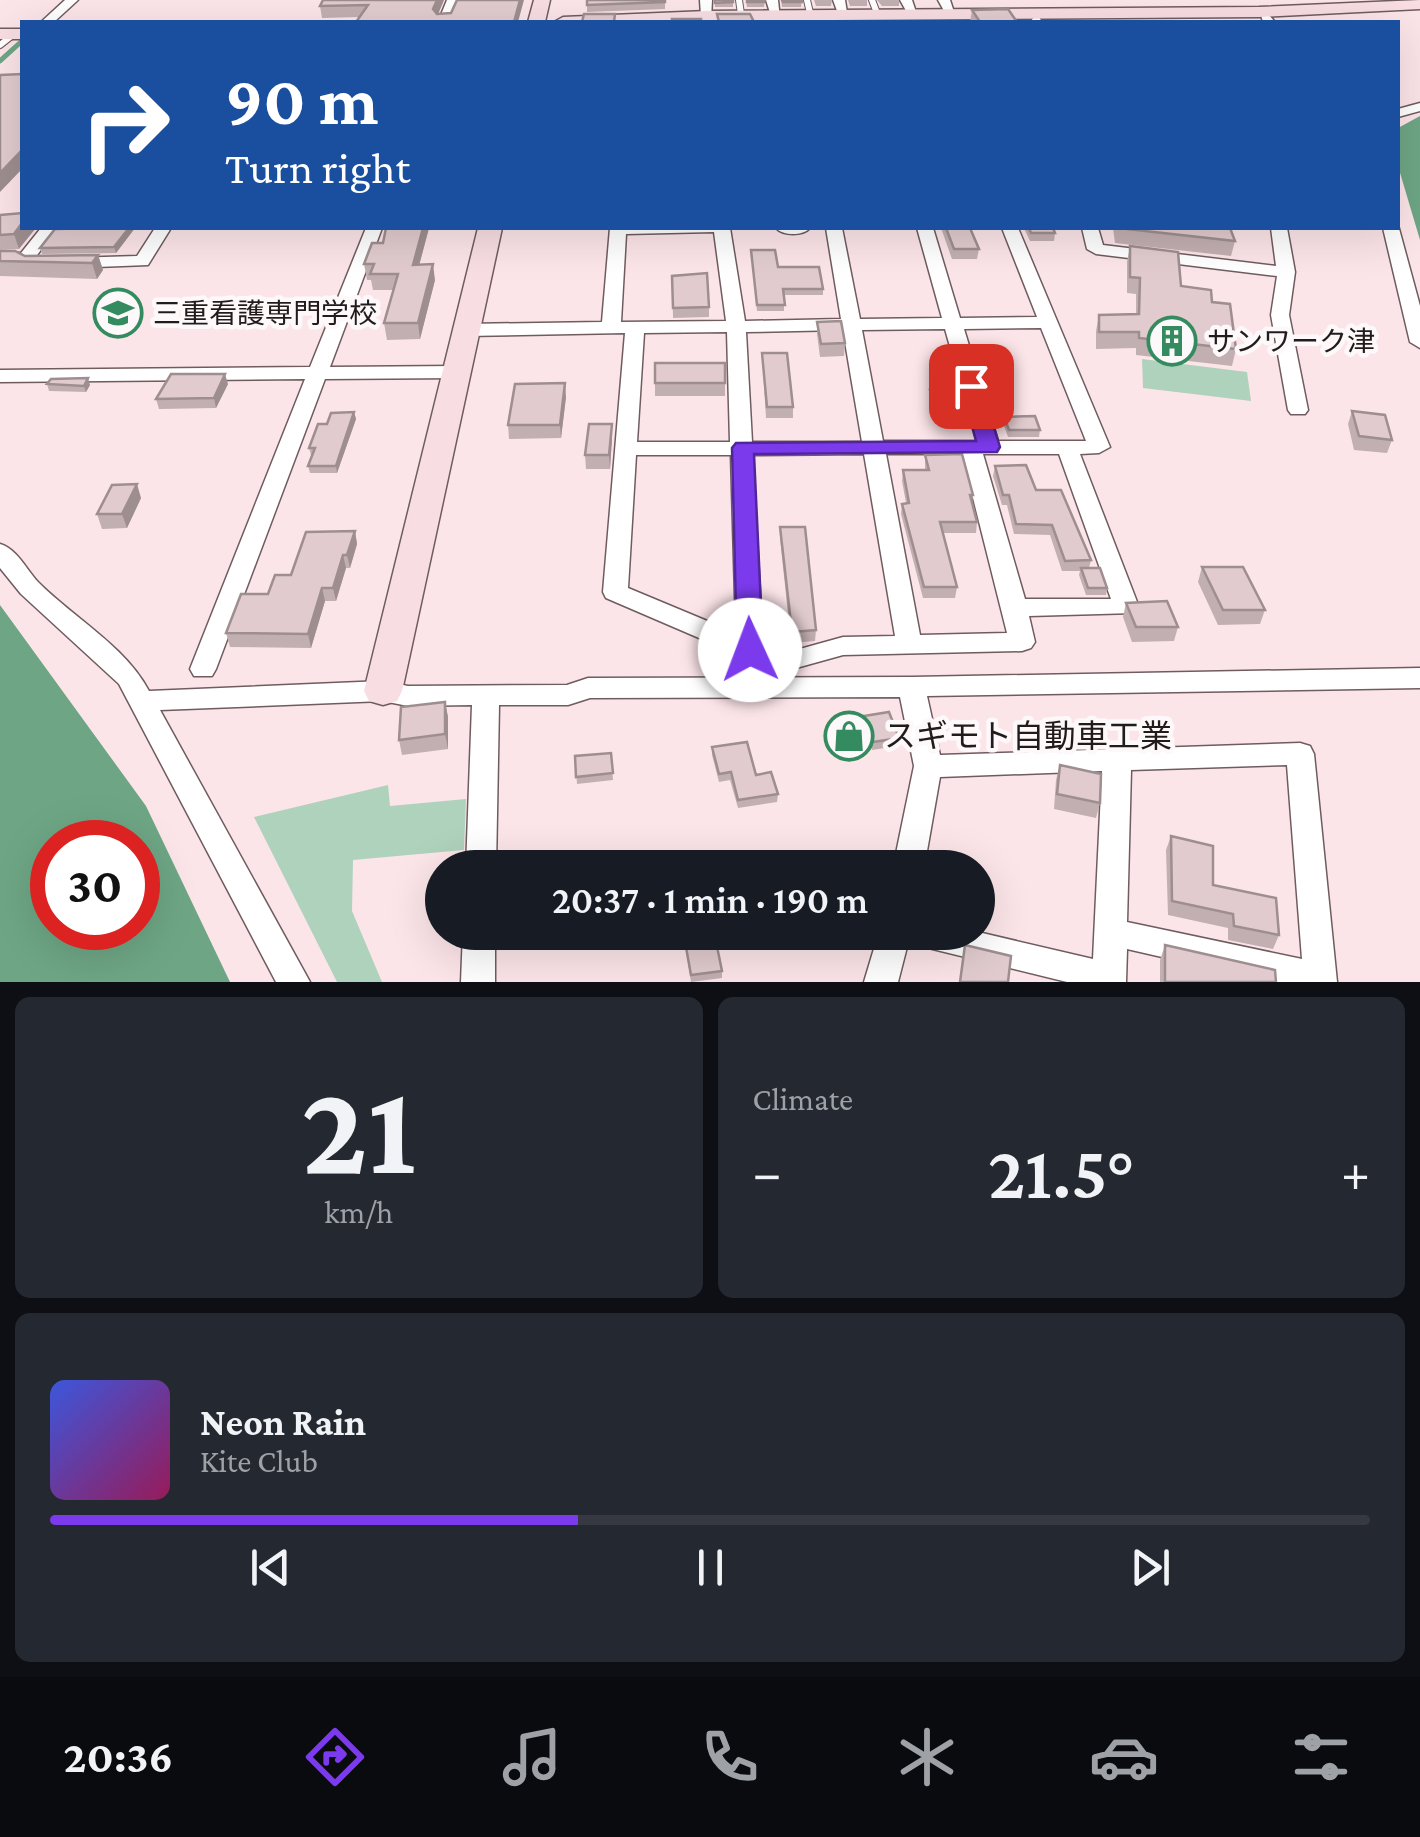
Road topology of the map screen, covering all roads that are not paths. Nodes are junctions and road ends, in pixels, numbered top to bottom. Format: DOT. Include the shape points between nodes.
graph roads {
  1 [pos="72,0"];
  2 [pos="739,0"];
  3 [pos="806,0"];
  4 [pos="872,0"];
  5 [pos="774,8"];
  6 [pos="841,8"];
  7 [pos="910,8"];
  8 [pos="948,8"];
  9 [pos="1420,8"];
  10 [pos="703,13"];
  11 [pos="810,13"];
  12 [pos="877,13"];
  13 [pos="741,14"];
  14 [pos="1264,18"];
  15 [pos="49,20"];
  16 [pos="594,20"];
  17 [pos="994,20"];
  18 [pos="1127,20"];
  19 [pos="47,230"];
  20 [pos="163,230"];
  21 [pos="373,230"];
  22 [pos="490,230"];
  23 [pos="618,230"];
  24 [pos="722,230"];
  25 [pos="834,230"];
  26 [pos="925,230"];
  27 [pos="1011,230"];
  28 [pos="1091,230"];
  29 [pos="1278,230"];
  30 [pos="1392,230"];
  31 [pos="0,258"];
  32 [pos="26,258"];
  33 [pos="1286,272"];
  34 [pos="1048,322"];
  35 [pos="953,324"];
  36 [pos="736,326"];
  37 [pos="852,326"];
  38 [pos="611,329"];
  39 [pos="634,329"];
  40 [pos="466,330"];
  41 [pos="1420,342"];
  42 [pos="457,372"];
  43 [pos="316,374"];
  44 [pos="0,376"];
  45 [pos="1298,410"];
  46 [pos="980,447"];
  47 [pos="1067,447"];
  48 [pos="743,448"];
  49 [pos="873,448"];
  50 [pos="625,449"];
  51 [pos="0,552"];
  52 [pos="1015,608"];
  53 [pos="909,644"];
  54 [pos="750,650"];
  55 [pos="203,669"];
  56 [pos="789,675"];
  57 [pos="1420,678"];
  58 [pos="912,687"];
  59 [pos="383,690"];
  60 [pos="486,696"];
  61 [pos="141,701"];
  62 [pos="1117,760"];
  63 [pos="928,766"];
  64 [pos="482,850"];
  65 [pos="912,850"];
  66 [pos="1111,932"];
  67 [pos="479,950"];
  68 [pos="889,950"];
  69 [pos="989,950"];
  70 [pos="1109,979"];
  71 [pos="1319,980"];
  72 [pos="293,982"];
  73 [pos="478,982"];
  74 [pos="881,982"];
  1 -- 15 [label="street"];
  2 -- 13 [label="lane"];
  3 -- 11 [label="lane"];
  4 -- 12 [label="lane"];
  5 -- 6 [label="main road"];
  5 -- 10 [label="main road"];
  6 -- 7 [label="main road"];
  7 -- 8 [label="main road"];
  8 -- 14 [label="main road"];
  9 -- 14 [label="main road"];
  10 -- 16 [label="main road"];
  10 -- 17 [label="main road"];
  14 -- 18 [label="main road"];
  19 -- 32 [label="street"];
  20 -- 32 [label="street" via="142,261 30,264"];
  21 -- 43 [label="street"];
  22 -- 40 [label="main road"];
  23 -- 38 [label="street"];
  24 -- 36 [label="street"];
  25 -- 37 [label="street"];
  26 -- 35 [label="street"];
  27 -- 34 [label="street"];
  28 -- 33 [label="street" via="1096,249"];
  29 -- 33 [label="street"];
  30 -- 41 [label="street"];
  31 -- 32 [label="street"];
  33 -- 45 [label="street" via="1280,315"];
  34 -- 35 [label="street"];
  34 -- 47 [label="street" via="1099,447"];
  35 -- 37 [label="street"];
  35 -- 46 [label="street"];
  36 -- 37 [label="street"];
  36 -- 39 [label="street"];
  36 -- 48 [label="street"];
  37 -- 49 [label="street"];
  38 -- 39 [label="street"];
  38 -- 40 [label="street"];
  39 -- 50 [label="street"];
  40 -- 42 [label="main road"];
  42 -- 43 [label="street"];
  42 -- 59 [label="main road"];
  43 -- 44 [label="street"];
  43 -- 55 [label="street"];
  46 -- 47 [label="street"];
  46 -- 49 [label="street"];
  46 -- 52 [label="street"];
  47 -- 52 [label="street" via="1126,607"];
  48 -- 49 [label="street"];
  48 -- 50 [label="street"];
  48 -- 54 [label="street"];
  49 -- 53 [label="street"];
  50 -- 54 [label="street" via="615,592"];
  51 -- 61 [label="street" via="30,588 107,654"];
  52 -- 53 [label="street" via="1022,642"];
  53 -- 56 [label="street" via="843,646"];
  54 -- 56 [label="street"];
  56 -- 58 [label="street"];
  56 -- 60 [label="street"];
  57 -- 58 [label="street"];
  58 -- 63 [label="street"];
  59 -- 60 [label="street"];
  59 -- 61 [label="street"];
  60 -- 64 [label="street"];
  61 -- 72 [label="street"];
  62 -- 63 [label="street"];
  62 -- 66 [label="street"];
  62 -- 71 [label="street" via="1300,754"];
  63 -- 65 [label="street"];
  66 -- 70 [label="street"];
  66 -- 71 [label="street"];
  67 -- 73 [label="street"];
  68 -- 74 [label="street"];
  69 -- 70 [label="street"];
}
